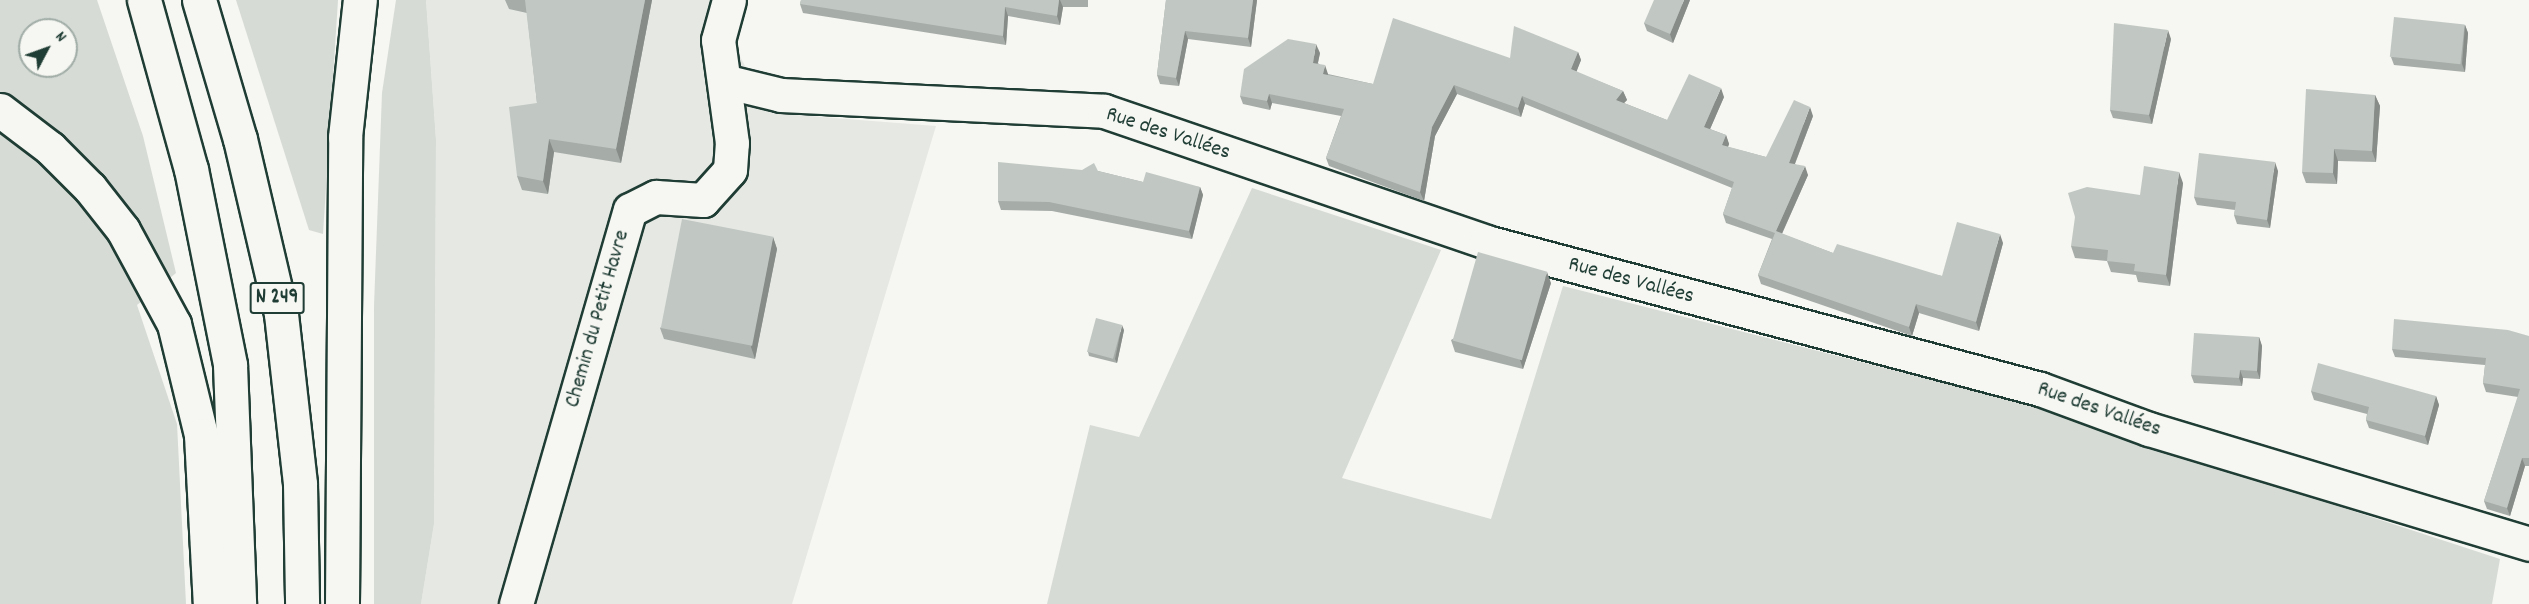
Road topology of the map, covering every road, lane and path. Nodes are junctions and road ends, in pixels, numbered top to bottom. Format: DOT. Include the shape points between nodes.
graph roads {
  1 [pos="144,0"];
  2 [pos="199,0"];
  3 [pos="360,0"];
  4 [pos="729,0"];
  5 [pos="724,81"];
  6 [pos="0,110"];
  7 [pos="2529,544"];
  8 [pos="210,604"];
  9 [pos="239,604"];
  10 [pos="302,604"];
  11 [pos="342,604"];
  12 [pos="516,604"];
  1 -- 9 [label="main road, N 249" via="191,169 230,365"];
  2 -- 10 [label="main road, N 249" via="240,139 281,314 300,484"];
  3 -- 11 [label="main road" via="345,137"];
  4 -- 5 [label="main road, Chemin du Petit Havre" via="718,40"];
  5 -- 7 [label="main road, Rue des Vallées" via="781,95 1104,111 1486,242 2040,389 2149,429"];
  5 -- 12 [label="main road, Chemin du Petit Havre" via="732,143 730,170 718,189 703,200 656,197 630,210"];
  6 -- 8 [label="main road" via="50,148 90,188 123,230 174,324 201,435"];
}
